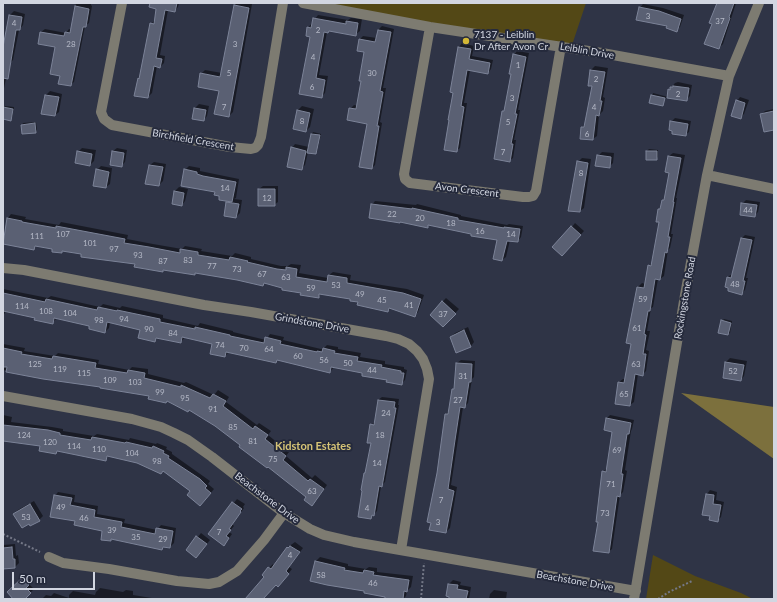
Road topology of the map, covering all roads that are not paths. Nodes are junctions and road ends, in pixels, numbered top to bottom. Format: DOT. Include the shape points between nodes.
graph roads {
  1 [pos="122,3"];
  2 [pos="283,3"];
  3 [pos="303,3"];
  4 [pos="759,3"];
  5 [pos="430,27"];
  6 [pos="561,46"];
  7 [pos="729,76"];
  8 [pos="707,175"];
  9 [pos="774,188"];
  10 [pos="3,268"];
  11 [pos="3,396"];
  12 [pos="284,513"];
  13 [pos="401,550"];
  14 [pos="49,557"];
  15 [pos="635,595"];
  1 -- 2 [label="street, Birchfield Crescent" via="101,112 104,120 112,125 251,149 258,146 261,137"];
  3 -- 5 [label="street, Leiblin Drive"];
  4 -- 7 [label="street, Rockingstone Road"];
  5 -- 6 [label="street, Leiblin Drive"];
  5 -- 6 [label="street, Avon Crescent" via="404,174 410,183 529,198 533,196 536,191"];
  6 -- 7 [label="street, Leiblin Drive"];
  7 -- 8 [label="street, Rockingstone Road"];
  8 -- 9 [label="street"];
  8 -- 15 [label="street, Rockingstone Road"];
  10 -- 13 [label="street, Grindstone Drive" via="386,336 409,344 423,359 429,379"];
  11 -- 12 [label="street, Beachstone Drive" via="132,419 161,427 188,440 212,456"];
  12 -- 13 [label="street, Beachstone Drive" via="324,535"];
  12 -- 14 [label="street" via="240,567 229,577 214,583 199,584 63,563"];
  13 -- 15 [label="street, Beachstone Drive"];
}
